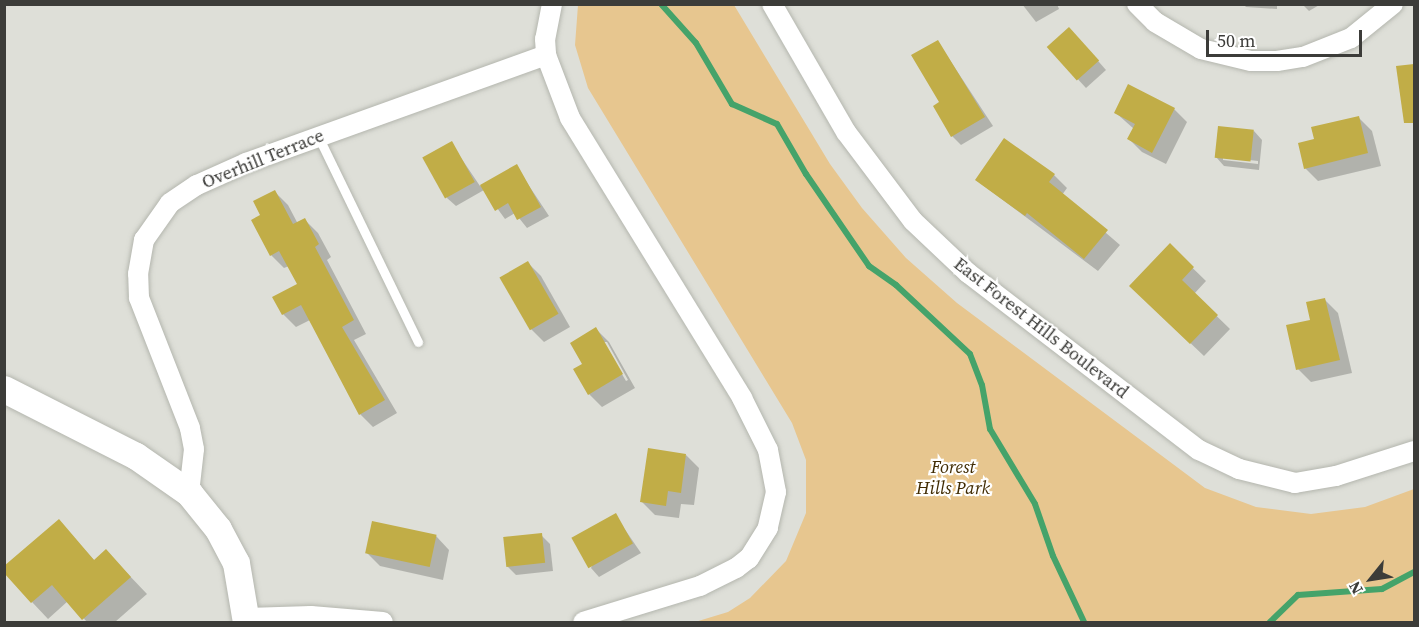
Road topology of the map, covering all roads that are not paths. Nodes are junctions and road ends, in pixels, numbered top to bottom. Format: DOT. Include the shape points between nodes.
graph roads {
  1 [pos="552,4"];
  2 [pos="772,4"];
  3 [pos="1137,4"];
  4 [pos="1393,4"];
  5 [pos="546,55"];
  6 [pos="318,135"];
  7 [pos="418,342"];
  8 [pos="4,388"];
  9 [pos="1414,451"];
  10 [pos="189,493"];
  11 [pos="246,620"];
  12 [pos="383,622"];
  13 [pos="583,622"];
  1 -- 5 [label="street" via="544,39"];
  2 -- 9 [label="street, East Forest Hills Boulevard" via="846,132 913,221 977,280 1199,450 1239,470 1295,483 1336,476"];
  3 -- 4 [label="street" via="1155,22 1201,49 1251,61 1277,61 1303,57 1351,38"];
  5 -- 6 [label="street, Overhill Terrace"];
  5 -- 13 [label="street" via="556,86 588,150 742,398 768,450 776,492 760,543 736,568 700,586"];
  6 -- 7 [label="lane"];
  6 -- 10 [label="street, Overhill Terrace" via="197,185 170,203 144,240 138,256 139,298 190,428 194,449"];
  8 -- 10 [label="street" via="136,456"];
  10 -- 11 [label="street" via="232,554 243,584"];
  11 -- 12 [label="street" via="311,616"];
}
